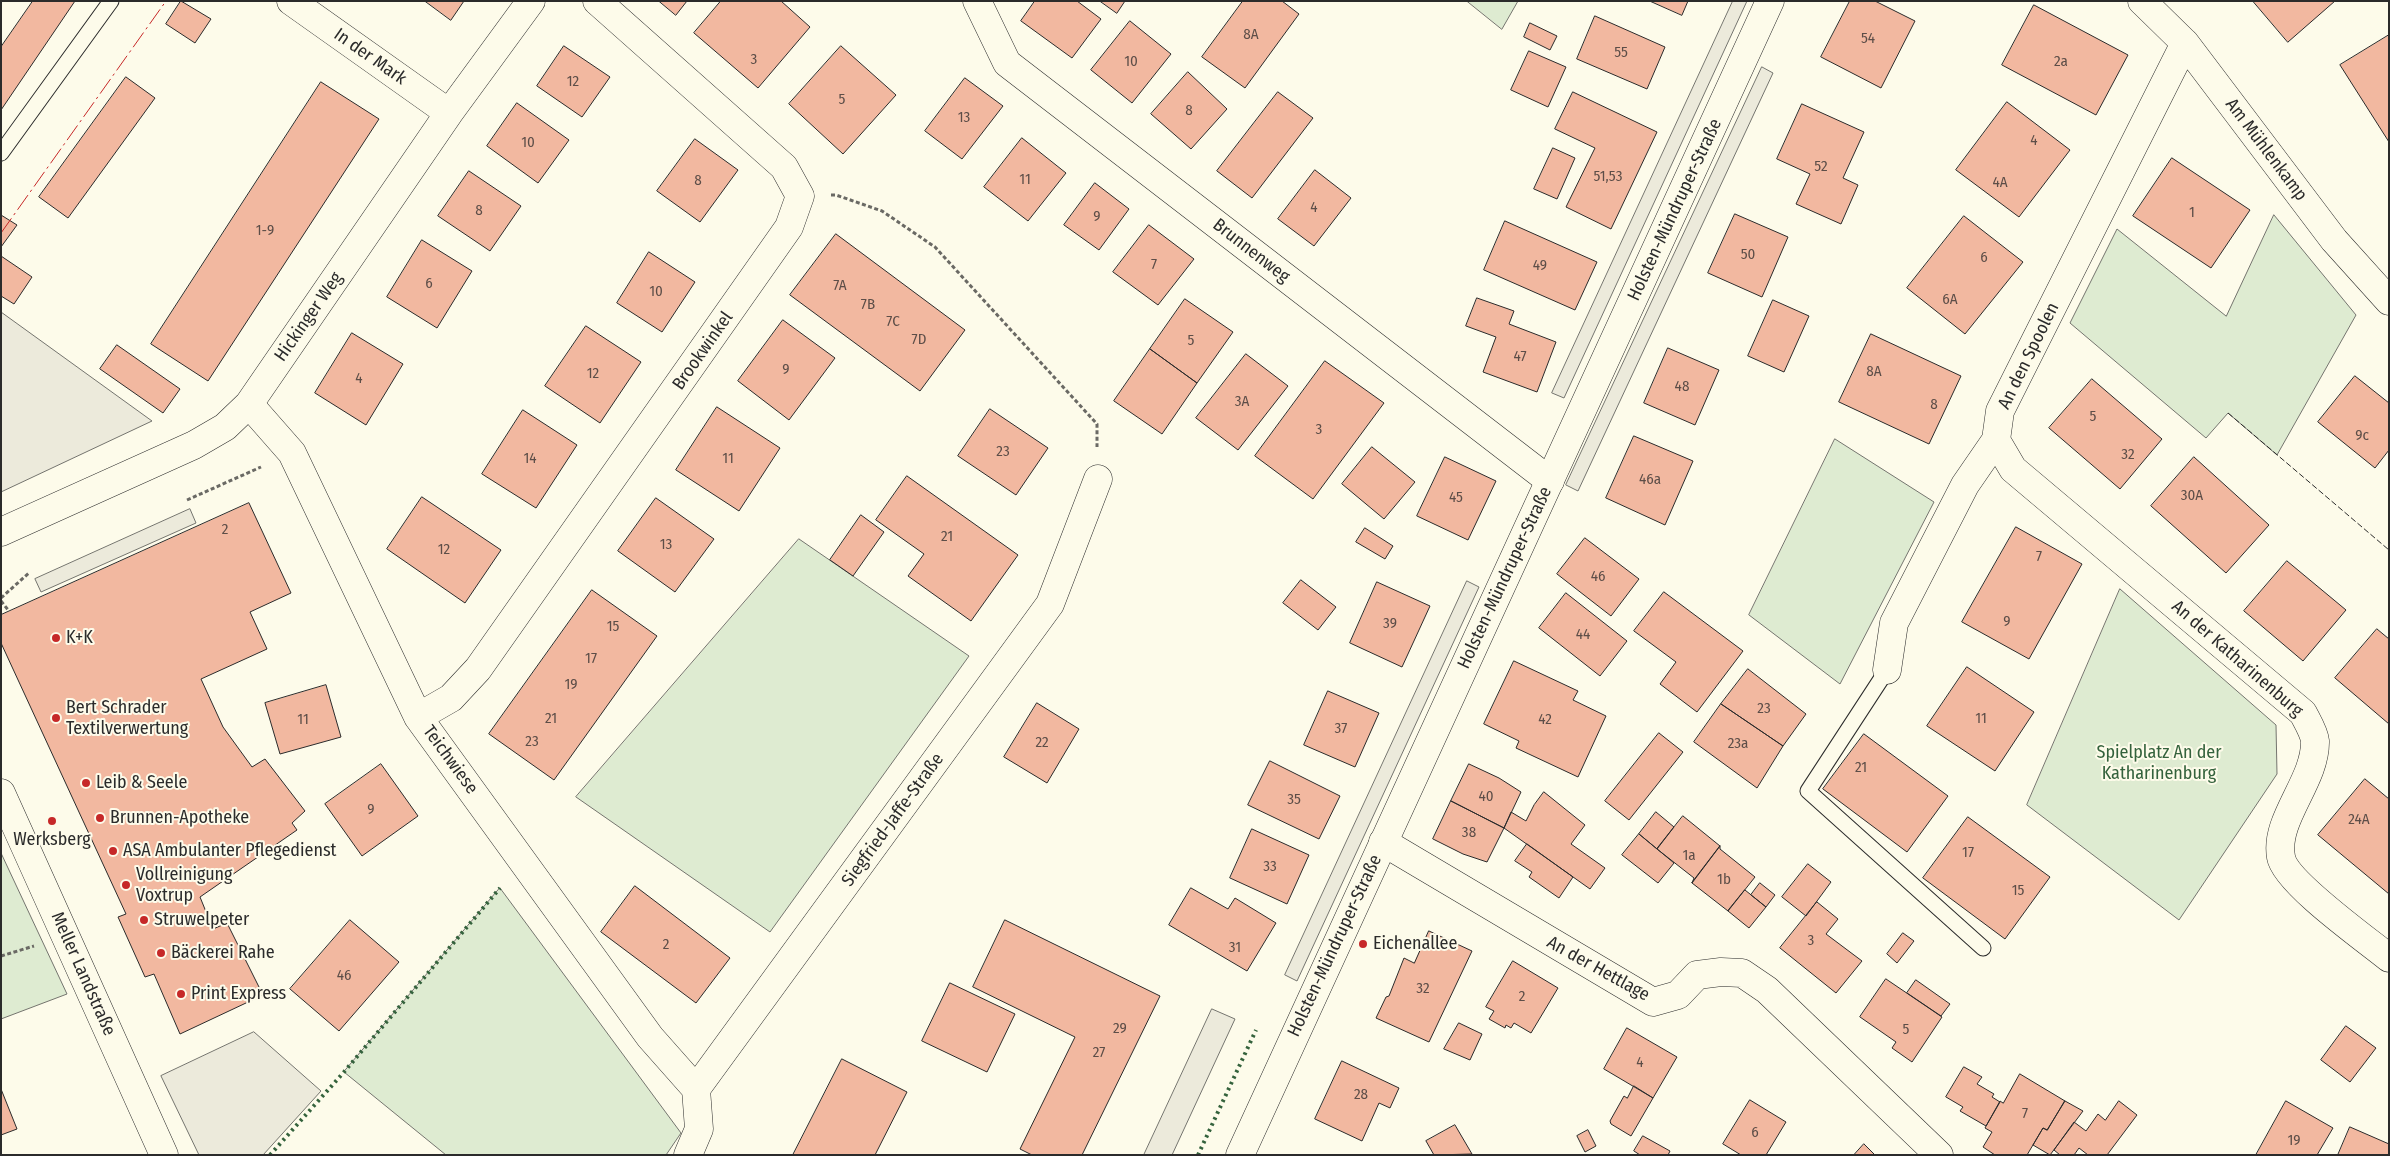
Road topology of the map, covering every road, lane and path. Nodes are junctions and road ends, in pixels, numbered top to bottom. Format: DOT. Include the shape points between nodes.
graph roads {
  1 [pos="111,1"];
  2 [pos="291,1"];
  3 [pos="531,1"];
  4 [pos="597,1"];
  5 [pos="977,1"];
  6 [pos="1770,1"];
  7 [pos="2142,1"];
  8 [pos="2185,44"];
  9 [pos="449,113"];
  10 [pos="1,153"];
  11 [pos="800,196"];
  12 [pos="2389,301"];
  13 [pos="249,404"];
  14 [pos="1996,440"];
  15 [pos="292,453"];
  16 [pos="1098,479"];
  17 [pos="1550,481"];
  18 [pos="187,500"];
  19 [pos="1,532"];
  20 [pos="30,572"];
  21 [pos="1,600"];
  22 [pos="10,611"];
  23 [pos="1886,670"];
  24 [pos="418,717"];
  25 [pos="1,793"];
  26 [pos="1383,842"];
  27 [pos="1983,948"];
  28 [pos="2387,953"];
  29 [pos="696,1089"];
  30 [pos="1242,1154"];
  31 [pos="164,1155"];
  32 [pos="688,1155"];
  33 [pos="1939,1155"];
  1 -- 10 [label="lane"];
  2 -- 9 [label="street, In der Mark"];
  3 -- 9 [label="street, Hickinger Weg"];
  4 -- 11 [label="street" via="784,167"];
  5 -- 17 [label="street, Brunnenweg" via="1007,63"];
  6 -- 17 [label="street, Holsten-Mündruper-Straße"];
  7 -- 8 [label="street, Am Mühlenkamp"];
  8 -- 12 [label="street, Am Mühlenkamp" via="2334,240"];
  8 -- 14 [label="street, An den Spoolen" via="2000,411"];
  9 -- 13 [label="street, Hickinger Weg"];
  11 -- 16 [label="path" via="836,195 882,211 935,247 1097,424"];
  11 -- 24 [label="street, Brookwinkel" via="790,227 478,669 451,698"];
  13 -- 15 [label="street, Teichwiese"];
  13 -- 19 [label="street, Hickinger Weg" via="225,427 194,445"];
  14 -- 23 [label="street, An den Spoolen" via="1965,484 1894,623"];
  14 -- 28 [label="street, An der Katharinenburg" via="2013,469 2303,713 2315,739 2311,769 2283,828 2281,858 2299,886"];
  15 -- 18 [label="path"];
  15 -- 24 [label="street, Teichwiese"];
  16 -- 29 [label="street, Siegfried-Jaffe-Straße" via="1050,604"];
  17 -- 26 [label="street, Holsten-Mündruper-Straße"];
  20 -- 21 [label="path"];
  21 -- 22 [label="path"];
  23 -- 27 [label="lane" via="1808,791"];
  24 -- 29 [label="street, Teichwiese" via="650,1037"];
  25 -- 31 [label="street, Meller Landstraße"];
  26 -- 30 [label="street, Holsten-Mündruper-Straße"];
  26 -- 33 [label="street, An der Hettlage" via="1652,1002 1678,995 1697,976 1742,973 1767,990"];
  29 -- 32 [label="street" via="699,1130"];
}
